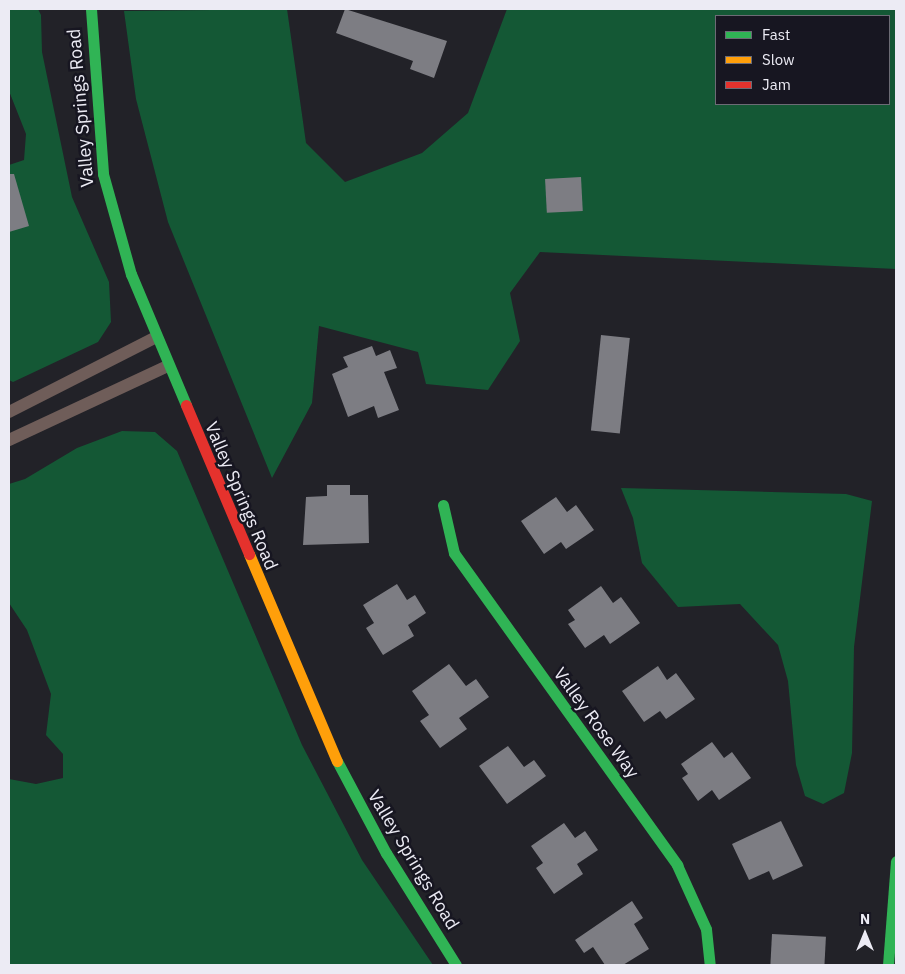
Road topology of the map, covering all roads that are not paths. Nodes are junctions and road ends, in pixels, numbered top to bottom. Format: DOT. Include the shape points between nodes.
graph roads {
  1 [pos="91,9"];
  2 [pos="156,337"];
  3 [pos="168,366"];
  4 [pos="9,412"];
  5 [pos="9,440"];
  6 [pos="443,505"];
  7 [pos="896,861"];
  8 [pos="456,965"];
  9 [pos="710,965"];
  10 [pos="888,965"];
  1 -- 2 [label="street, Valley Springs Road" via="104,183 118,240"];
  2 -- 3 [label="street, Valley Springs Road"];
  2 -- 4 [label="lane"];
  3 -- 5 [label="lane"];
  3 -- 8 [label="street, Valley Springs Road" via="333,753 386,853"];
  6 -- 9 [label="street, Valley Rose Way" via="454,553 481,595 677,865 706,929"];
  7 -- 10 [label="street"];
}
